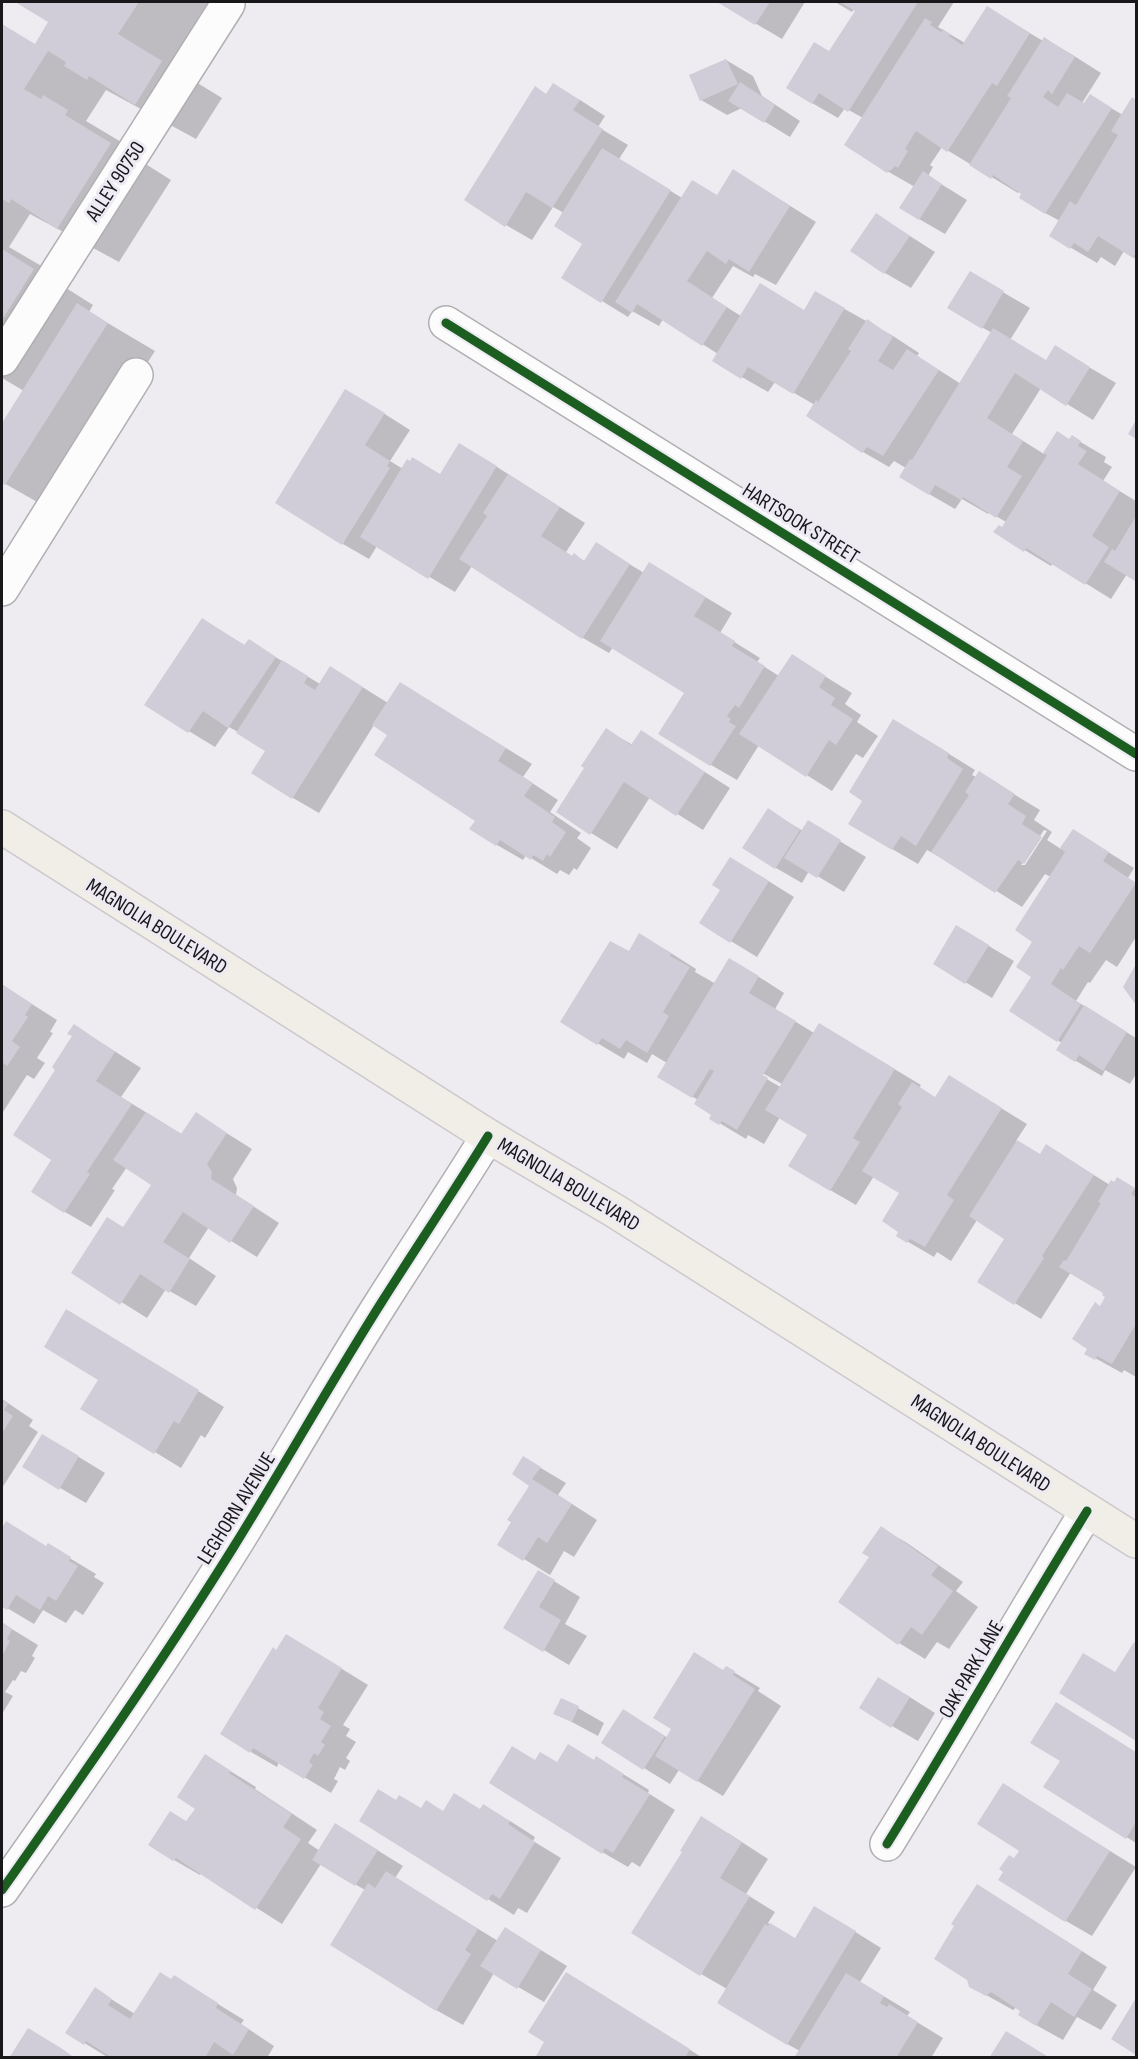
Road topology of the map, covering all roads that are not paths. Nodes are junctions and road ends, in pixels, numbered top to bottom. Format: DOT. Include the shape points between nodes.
graph roads {
  1 [pos="228,4"];
  2 [pos="446,323"];
  3 [pos="2,359"];
  4 [pos="136,375"];
  5 [pos="2,589"];
  6 [pos="1137,754"];
  7 [pos="2,827"];
  8 [pos="488,1136"];
  9 [pos="1087,1511"];
  10 [pos="1137,1542"];
  11 [pos="887,1844"];
  12 [pos="2,1890"];
  1 -- 3 [label="street, ALLEY 90750"];
  2 -- 6 [label="street, HARTSOOK STREET"];
  4 -- 5 [label="street"];
  7 -- 8 [label="main road, MAGNOLIA BOULEVARD"];
  8 -- 9 [label="main road, MAGNOLIA BOULEVARD" via="624,1217"];
  8 -- 12 [label="street, LEGHORN AVENUE" via="170,1646"];
  9 -- 10 [label="main road, MAGNOLIA BOULEVARD"];
  9 -- 11 [label="street, OAK PARK LANE"];
}
